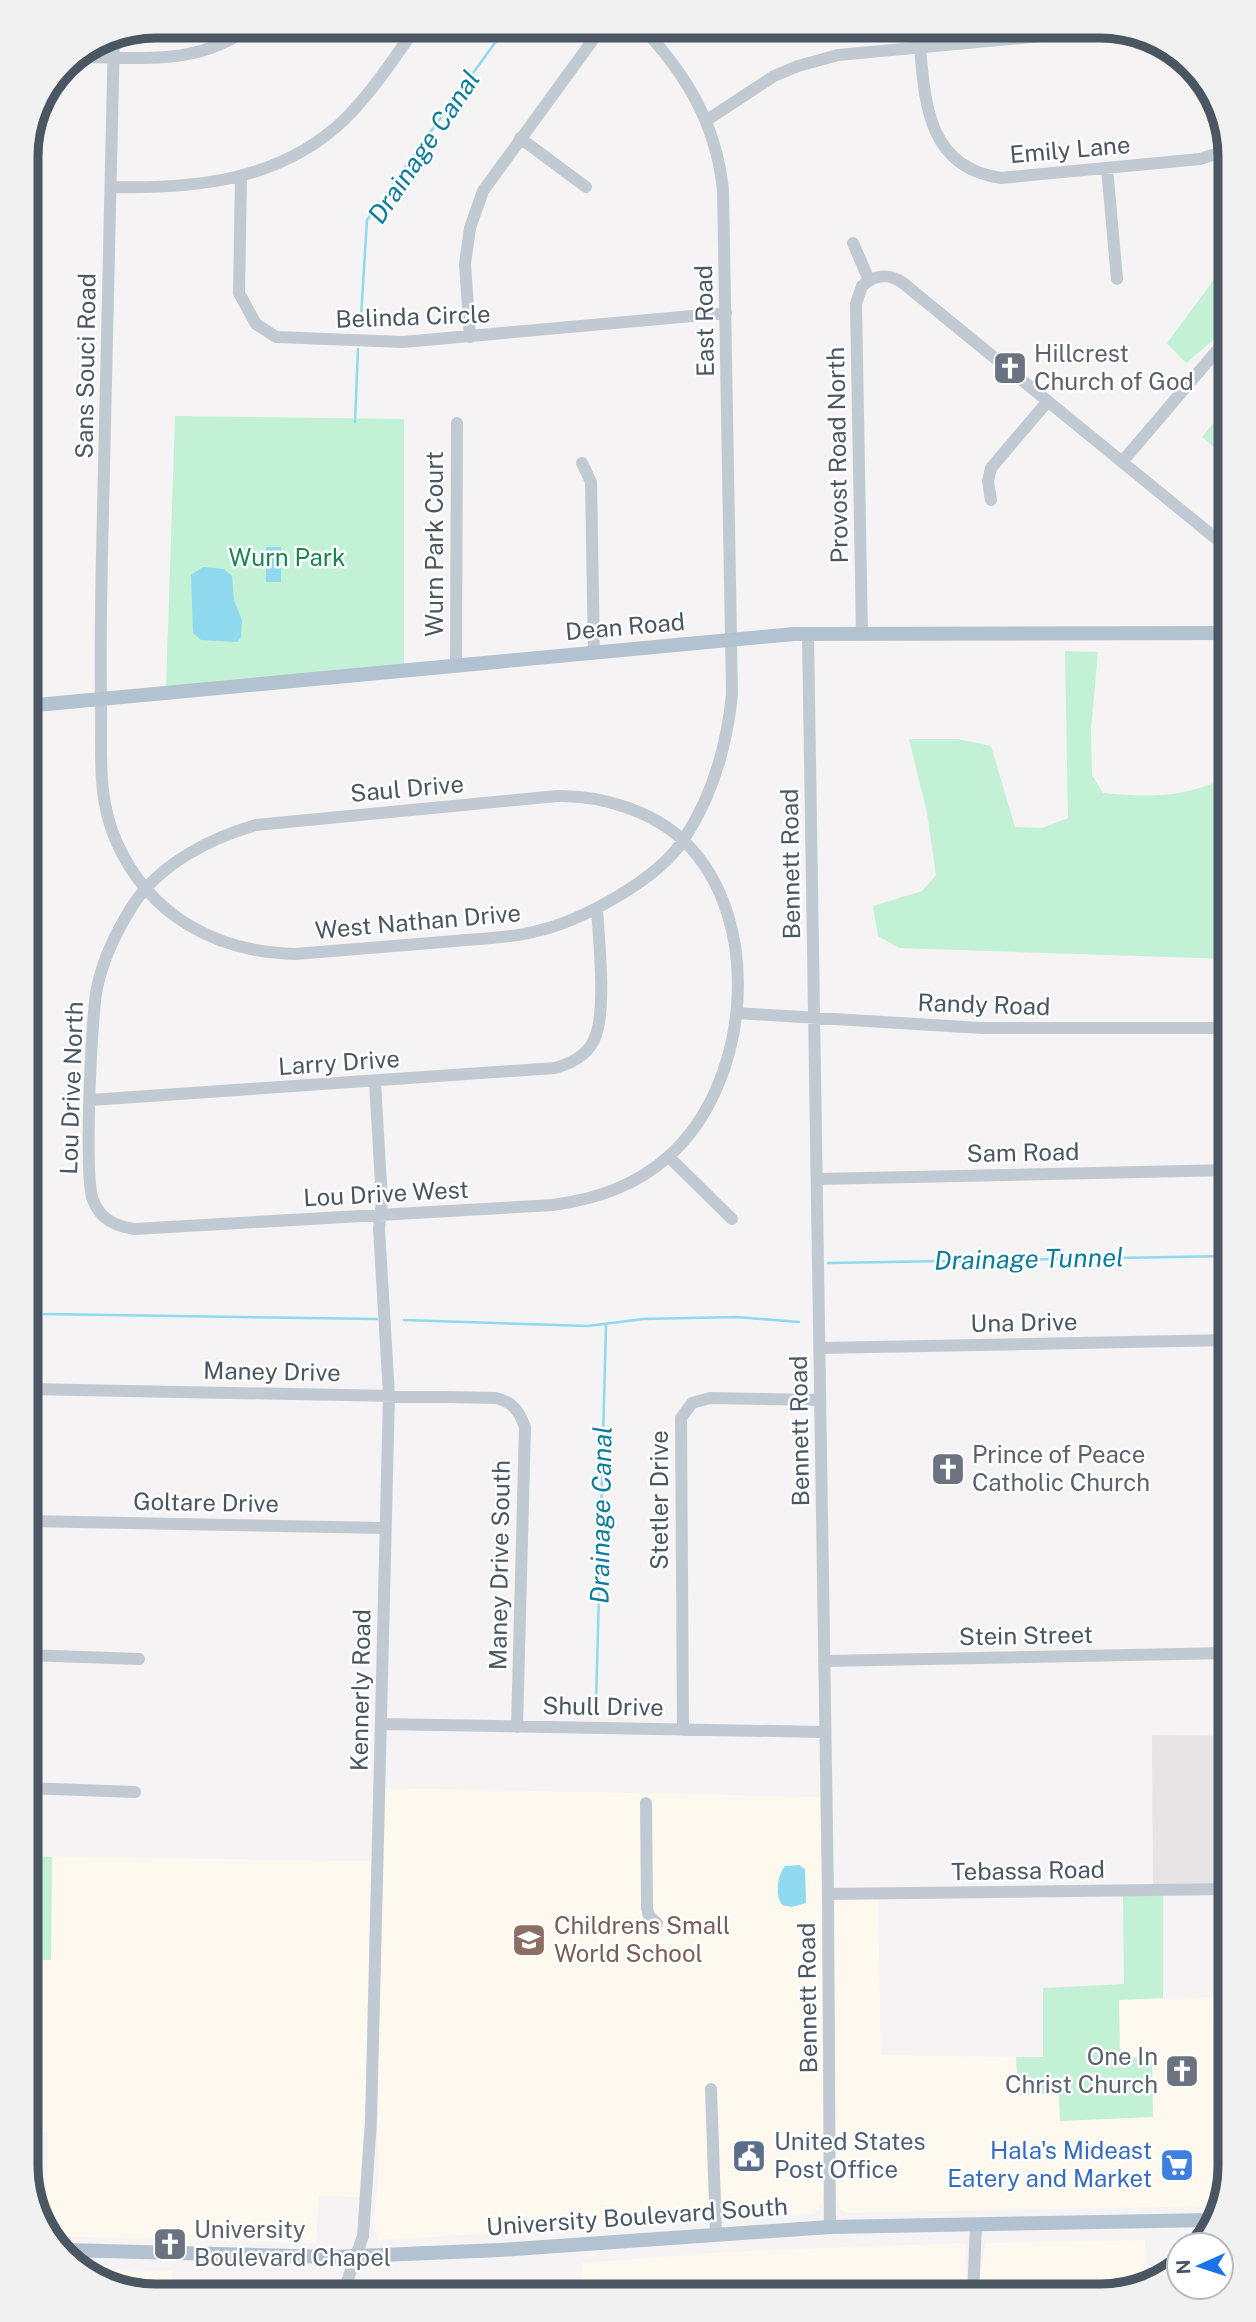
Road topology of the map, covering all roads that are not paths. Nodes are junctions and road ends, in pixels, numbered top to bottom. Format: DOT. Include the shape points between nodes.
graph roads {
  1 [pos="235,38"];
  2 [pos="408,38"];
  3 [pos="594,38"];
  4 [pos="652,39"];
  5 [pos="1008,39"];
  6 [pos="113,47"];
  7 [pos="919,47"];
  8 [pos="93,57"];
  9 [pos="113,57"];
  10 [pos="707,120"];
  11 [pos="520,138"];
  12 [pos="1218,153"];
  13 [pos="1107,168"];
  14 [pos="241,177"];
  15 [pos="111,187"];
  16 [pos="586,187"];
  17 [pos="853,243"];
  18 [pos="1117,279"];
  19 [pos="869,280"];
  20 [pos="726,313"];
  21 [pos="470,337"];
  22 [pos="1218,349"];
  23 [pos="1048,401"];
  24 [pos="457,423"];
  25 [pos="1122,462"];
  26 [pos="582,463"];
  27 [pos="991,500"];
  28 [pos="1218,540"];
  29 [pos="1218,633"];
  30 [pos="808,634"];
  31 [pos="862,634"];
  32 [pos="731,639"];
  33 [pos="594,653"];
  34 [pos="456,666"];
  35 [pos="101,699"];
  36 [pos="39,705"];
  37 [pos="684,841"];
  38 [pos="144,891"];
  39 [pos="597,909"];
  40 [pos="737,1013"];
  41 [pos="815,1018"];
  42 [pos="1218,1028"];
  43 [pos="375,1082"];
  44 [pos="91,1100"];
  45 [pos="669,1157"];
  46 [pos="1218,1170"];
  47 [pos="818,1179"];
  48 [pos="99,1212"];
  49 [pos="380,1216"];
  50 [pos="732,1219"];
  51 [pos="1218,1340"];
  52 [pos="820,1348"];
  53 [pos="38,1389"];
  54 [pos="389,1395"];
  55 [pos="820,1400"];
  56 [pos="514,1406"];
  57 [pos="38,1521"];
  58 [pos="385,1528"];
  59 [pos="1218,1653"];
  60 [pos="38,1655"];
  61 [pos="139,1659"];
  62 [pos="824,1661"];
  63 [pos="381,1724"];
  64 [pos="517,1727"];
  65 [pos="682,1730"];
  66 [pos="825,1732"];
  67 [pos="38,1788"];
  68 [pos="135,1792"];
  69 [pos="646,1803"];
  70 [pos="1218,1889"];
  71 [pos="828,1894"];
  72 [pos="657,1923"];
  73 [pos="711,2089"];
  74 [pos="1204,2220"];
  75 [pos="976,2224"];
  76 [pos="830,2227"];
  77 [pos="716,2234"];
  78 [pos="74,2250"];
  79 [pos="354,2256"];
  80 [pos="346,2283"];
  81 [pos="974,2284"];
  1 -- 9 [label="street" via="197,55"];
  2 -- 14 [label="street" via="343,121 295,154"];
  3 -- 11 [label="street"];
  4 -- 10 [label="street, East Road" via="688,82"];
  5 -- 7 [label="street"];
  6 -- 9 [label="street, Sans Souci Road"];
  7 -- 10 [label="street" via="838,55 797,66"];
  7 -- 13 [label="street, Emily Lane" via="929,118 942,144 961,163 1001,178"];
  8 -- 9 [label="street"];
  9 -- 15 [label="street, Sans Souci Road"];
  10 -- 20 [label="street, East Road" via="723,190"];
  11 -- 16 [label="street"];
  11 -- 21 [label="street" via="491,176 470,228 465,283"];
  12 -- 13 [label="street, Emily Lane"];
  13 -- 18 [label="street"];
  14 -- 15 [label="street" via="189,187"];
  14 -- 21 [label="street, Belinda Circle" via="239,293 248,314 264,331 287,340"];
  15 -- 35 [label="street, Sans Souci Road"];
  17 -- 19 [label="street"];
  19 -- 23 [label="street" via="887,276 903,282"];
  19 -- 31 [label="street, Provost Road North" via="856,304"];
  20 -- 21 [label="street, Belinda Circle"];
  20 -- 32 [label="street, East Road"];
  22 -- 25 [label="street"];
  23 -- 25 [label="street"];
  23 -- 27 [label="street" via="991,468"];
  24 -- 34 [label="street, Wurn Park Court"];
  25 -- 28 [label="street"];
  26 -- 33 [label="street" via="591,482"];
  29 -- 31 [label="main road, Dean Road"];
  30 -- 31 [label="main road, Dean Road"];
  30 -- 32 [label="main road, Dean Road"];
  30 -- 41 [label="street, Bennett Road"];
  32 -- 33 [label="main road, Dean Road"];
  32 -- 37 [label="street, East Road" via="732,694 725,744"];
  33 -- 34 [label="main road, Dean Road"];
  34 -- 35 [label="main road, Dean Road"];
  35 -- 36 [label="main road, Dean Road"];
  35 -- 38 [label="street, Sans Souci Road" via="104,801 116,842"];
  37 -- 38 [label="street, Saul Drive" via="617,804 576,796 376,813 235,831 194,851"];
  37 -- 39 [label="street, West Nathan Drive"];
  37 -- 40 [label="street, Lou Drive West" via="726,912 734,947"];
  38 -- 39 [label="street, West Nathan Drive" via="206,934 247,949 279,953 513,936 570,922"];
  38 -- 44 [label="street, Lou Drive North" via="114,939 97,987"];
  39 -- 43 [label="street, Larry Drive" via="600,1019 585,1053 555,1068"];
  40 -- 41 [label="street, Randy Road"];
  40 -- 45 [label="street, Lou Drive West" via="732,1050 714,1099"];
  41 -- 42 [label="street, Randy Road" via="981,1028"];
  41 -- 47 [label="street, Bennett Road"];
  43 -- 44 [label="street, Larry Drive"];
  43 -- 49 [label="street, Kennerly Road" via="383,1201"];
  44 -- 48 [label="street, Lou Drive North" via="89,1186"];
  45 -- 49 [label="street, Lou Drive West" via="617,1189 580,1202"];
  45 -- 50 [label="street"];
  46 -- 47 [label="street, Sam Road"];
  47 -- 52 [label="street, Bennett Road"];
  48 -- 49 [label="street, Lou Drive West" via="121,1227 134,1228"];
  49 -- 54 [label="street, Kennerly Road"];
  51 -- 52 [label="street, Una Drive"];
  52 -- 55 [label="street, Bennett Road"];
  53 -- 54 [label="street, Maney Drive"];
  54 -- 56 [label="street, Maney Drive" via="496,1398"];
  54 -- 58 [label="street, Kennerly Road"];
  55 -- 62 [label="street, Bennett Road"];
  55 -- 65 [label="street, Stetler Drive" via="710,1398 692,1403 681,1418"];
  56 -- 64 [label="street, Maney Drive South" via="525,1427"];
  57 -- 58 [label="street, Goltare Drive"];
  58 -- 63 [label="street, Kennerly Road"];
  59 -- 62 [label="street, Stein Street"];
  60 -- 61 [label="street"];
  62 -- 66 [label="street, Bennett Road"];
  63 -- 64 [label="street, Shull Drive"];
  63 -- 79 [label="street, Kennerly Road" via="370,2148 363,2236"];
  64 -- 65 [label="street, Shull Drive"];
  65 -- 66 [label="street, Shull Drive"];
  66 -- 71 [label="street, Bennett Road"];
  67 -- 68 [label="street"];
  69 -- 72 [label="street" via="647,1908"];
  70 -- 71 [label="street, Tebassa Road"];
  71 -- 76 [label="street, Bennett Road"];
  73 -- 77 [label="street"];
  74 -- 75 [label="main road, University Boulevard South"];
  75 -- 76 [label="main road, University Boulevard South"];
  75 -- 81 [label="street"];
  76 -- 77 [label="main road, University Boulevard South"];
  77 -- 79 [label="main road, University Boulevard South"];
  78 -- 79 [label="main road, University Boulevard South"];
  79 -- 80 [label="street, Kennerly Road"];
}
